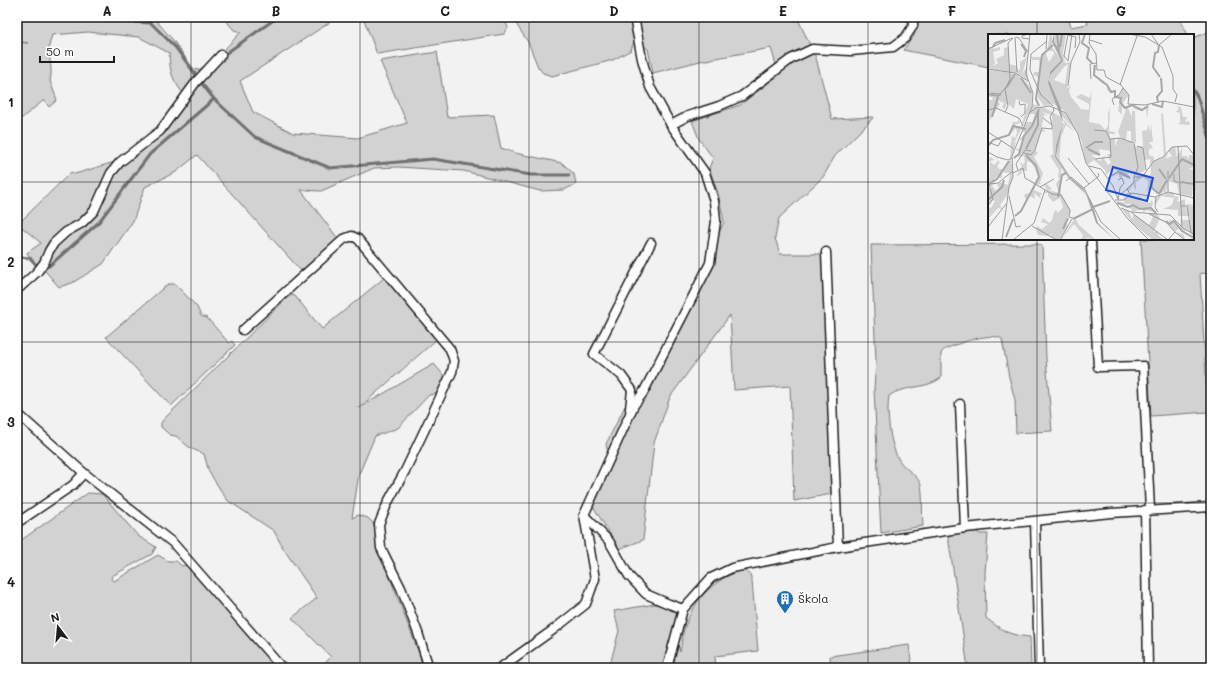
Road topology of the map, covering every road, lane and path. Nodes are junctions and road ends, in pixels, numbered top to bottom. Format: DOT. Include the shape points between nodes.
graph roads {
  1 [pos="634,17"];
  2 [pos="914,17"];
  3 [pos="221,55"];
  4 [pos="671,125"];
  5 [pos="650,243"];
  6 [pos="1091,243"];
  7 [pos="826,252"];
  8 [pos="17,290"];
  9 [pos="243,330"];
  10 [pos="960,404"];
  11 [pos="17,413"];
  12 [pos="630,414"];
  13 [pos="84,473"];
  14 [pos="1211,507"];
  15 [pos="1148,510"];
  16 [pos="584,515"];
  17 [pos="1035,522"];
  18 [pos="17,523"];
  19 [pos="965,528"];
  20 [pos="838,547"];
  21 [pos="683,608"];
  22 [pos="282,668"];
  23 [pos="430,668"];
  24 [pos="500,668"];
  25 [pos="666,668"];
  26 [pos="1039,668"];
  27 [pos="1148,668"];
  1 -- 4 [label="street" via="650,87"];
  2 -- 4 [label="street" via="913,26 905,38 893,47 851,51 812,49 791,59 742,96"];
  3 -- 8 [label="street" via="199,79 160,131 120,162 111,173 94,211 54,243 37,272"];
  4 -- 12 [label="street" via="705,173 714,201 716,221 710,264"];
  5 -- 12 [label="street" via="594,354 621,375 632,390"];
  6 -- 15 [label="street" via="1098,367 1143,366"];
  7 -- 20 [label="street"];
  9 -- 23 [label="street" via="344,239 352,236 358,239 450,349 454,361 452,372 388,502 380,524 381,548 402,588"];
  10 -- 19 [label="street"];
  11 -- 13 [label="street"];
  12 -- 16 [label="street"];
  13 -- 18 [label="street" via="73,485"];
  13 -- 22 [label="street" via="173,543"];
  14 -- 15 [label="street"];
  15 -- 17 [label="street"];
  15 -- 27 [label="street"];
  16 -- 21 [label="street" via="609,541 629,576 646,594"];
  16 -- 24 [label="street" via="595,579 586,604"];
  17 -- 19 [label="street"];
  17 -- 26 [label="street"];
  19 -- 20 [label="street"];
  20 -- 21 [label="street" via="732,568 711,578"];
  21 -- 25 [label="street"];
}
